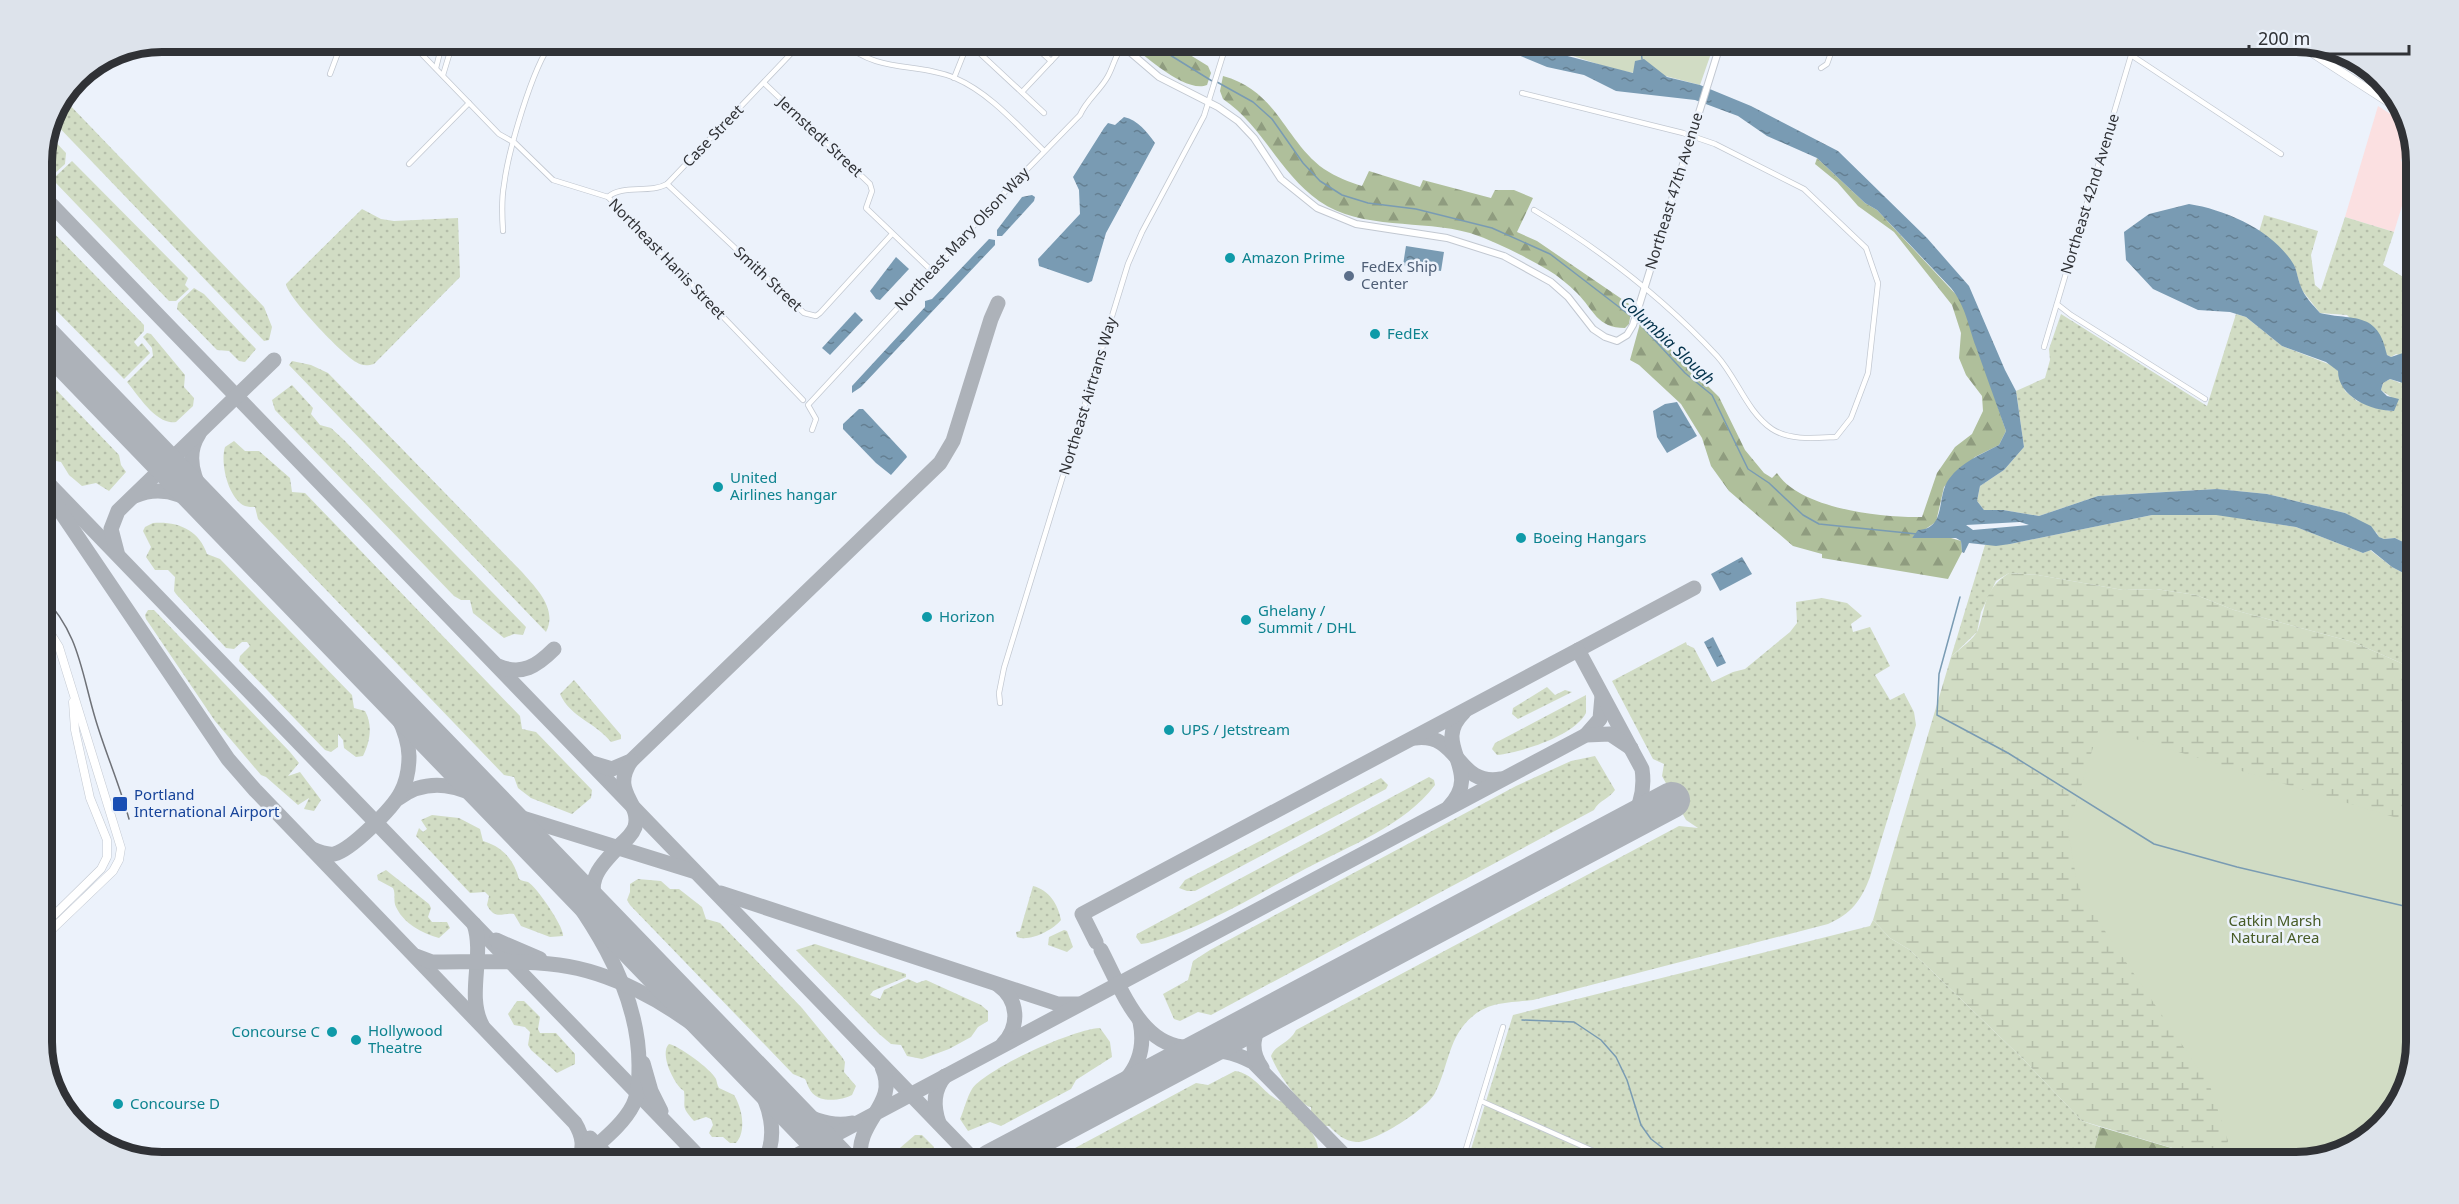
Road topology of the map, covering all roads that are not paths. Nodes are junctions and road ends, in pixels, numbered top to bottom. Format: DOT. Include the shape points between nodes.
graph roads {
  1 [pos="1718,52"];
  2 [pos="1831,52"];
  3 [pos="2133,52"];
  4 [pos="338,53"];
  5 [pos="421,53"];
  6 [pos="440,53"];
  7 [pos="450,53"];
  8 [pos="546,53"];
  9 [pos="792,53"];
  10 [pos="860,53"];
  11 [pos="965,53"];
  12 [pos="982,53"];
  13 [pos="1042,53"];
  14 [pos="1059,53"];
  15 [pos="1116,53"];
  16 [pos="1130,53"];
  17 [pos="1224,53"];
  18 [pos="2313,53"];
  19 [pos="2132,55"];
  20 [pos="1051,61"];
  21 [pos="436,68"];
  22 [pos="1821,68"];
  23 [pos="330,74"];
  24 [pos="443,75"];
  25 [pos="954,78"];
  26 [pos="764,83"];
  27 [pos="1022,93"];
  28 [pos="1522,93"];
  29 [pos="1209,102"];
  30 [pos="2389,102"];
  31 [pos="469,103"];
  32 [pos="1044,113"];
  33 [pos="1691,135"];
  34 [pos="515,143"];
  35 [pos="1044,151"];
  36 [pos="2282,154"];
  37 [pos="409,164"];
  38 [pos="667,184"];
  39 [pos="608,197"];
  40 [pos="1534,210"];
  41 [pos="503,231"];
  42 [pos="892,234"];
  43 [pos="933,272"];
  44 [pos="1645,286"];
  45 [pos="2057,304"];
  46 [pos="2044,347"];
  47 [pos="2205,399"];
  48 [pos="803,400"];
  49 [pos="812,430"];
  50 [pos="53,637"];
  51 [pos="72,689"];
  52 [pos="1000,703"];
  53 [pos="53,916"];
  54 [pos="53,928"];
  55 [pos="1503,1027"];
  56 [pos="1480,1101"];
  57 [pos="1465,1152"];
  58 [pos="1595,1152"];
  1 -- 33 [label="street, Northeast 47th Avenue"];
  2 -- 22 [label="street" via="1827,64"];
  3 -- 19 [label="street, Northeast 42nd Avenue"];
  4 -- 23 [label="street"];
  5 -- 21 [label="street, Northeast Hanis Street"];
  6 -- 21 [label="street"];
  7 -- 24 [label="street"];
  8 -- 34 [label="street" via="535,73"];
  9 -- 26 [label="street, Case Street"];
  10 -- 25 [label="street" via="871,60"];
  11 -- 25 [label="street"];
  12 -- 27 [label="street"];
  13 -- 20 [label="street"];
  14 -- 20 [label="street"];
  15 -- 35 [label="street, Northeast Mary Olson Way" via="1108,77 1086,101 1080,115"];
  16 -- 29 [label="street" via="1159,77"];
  17 -- 29 [label="street, Northeast Airtrans Way"];
  18 -- 30 [label="main road"];
  19 -- 36 [label="street"];
  19 -- 45 [label="street, Northeast 42nd Avenue"];
  20 -- 27 [label="street"];
  21 -- 24 [label="street, Northeast Hanis Street"];
  24 -- 31 [label="street, Northeast Hanis Street"];
  25 -- 35 [label="street" via="989,99"];
  26 -- 38 [label="street, Case Street"];
  26 -- 42 [label="street, Jernstedt Street" via="870,183 872,191 866,208"];
  27 -- 32 [label="street"];
  28 -- 33 [label="street"];
  29 -- 44 [label="street, Northeast 47th Avenue" via="1242,125 1281,179 1317,208 1356,224 1447,238 1504,256 1557,287 1601,335 1613,340 1624,338 1633,325"];
  29 -- 52 [label="street, Northeast Airtrans Way" via="1128,264 1004,668"];
  31 -- 34 [label="street, Northeast Hanis Street" via="499,134"];
  31 -- 37 [label="street"];
  33 -- 44 [label="street, Northeast 47th Avenue"];
  33 -- 44 [label="street" via="1804,189 1866,248 1878,284 1877,302 1868,373 1851,418 1836,437 1809,438 1773,429 1751,407 1720,360"];
  34 -- 39 [label="street, Northeast Hanis Street" via="554,180"];
  34 -- 41 [label="street" via="504,186"];
  35 -- 43 [label="street, Northeast Mary Olson Way"];
  38 -- 39 [label="street" via="651,190 615,192"];
  38 -- 42 [label="street, Smith Street" via="804,314 811,316 820,313"];
  39 -- 48 [label="street, Northeast Hanis Street"];
  40 -- 44 [label="street" via="1591,245"];
  42 -- 43 [label="street, Jernstedt Street"];
  43 -- 49 [label="street, Northeast Mary Olson Way" via="808,405 816,419"];
  45 -- 46 [label="street, Northeast 42nd Avenue"];
  45 -- 47 [label="street"];
  50 -- 51 [label="main road"];
  51 -- 53 [label="main road" via="75,730 107,845 103,867"];
  51 -- 54 [label="main road" via="121,848 116,868"];
  55 -- 56 [label="street"];
  56 -- 57 [label="street"];
  56 -- 58 [label="street"];
}
